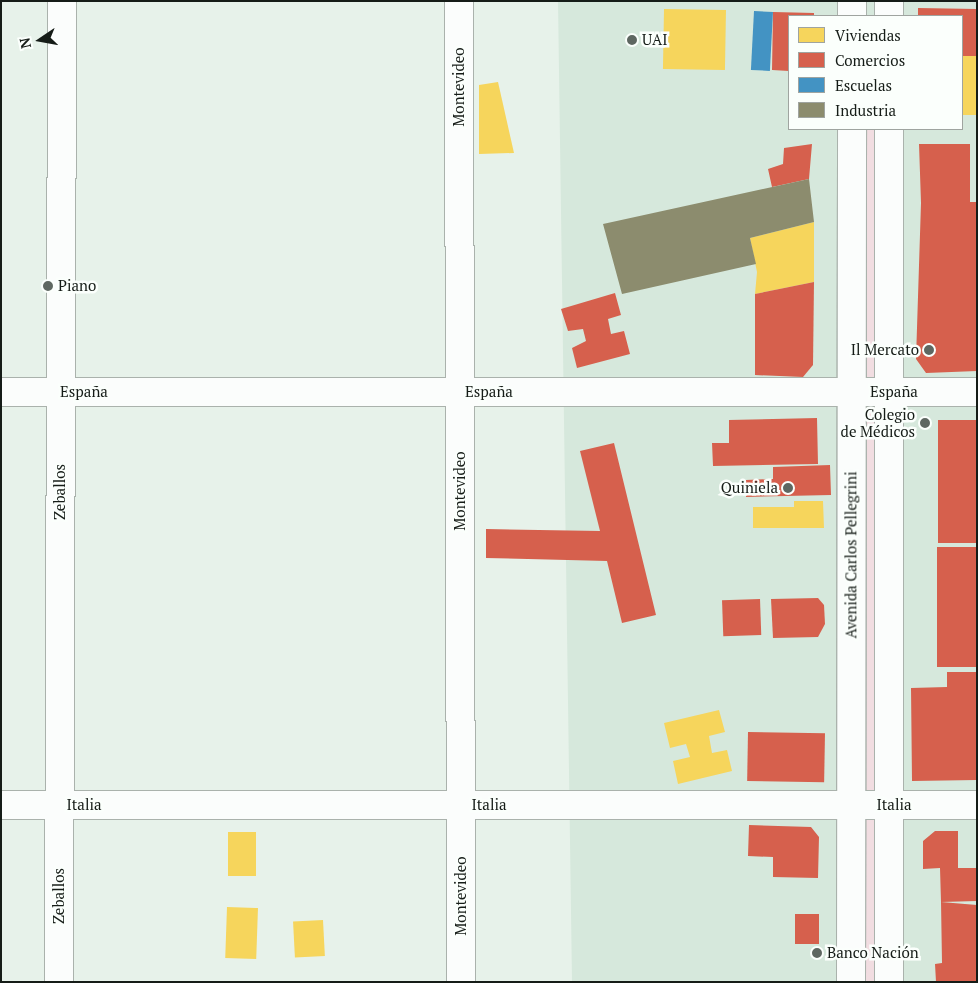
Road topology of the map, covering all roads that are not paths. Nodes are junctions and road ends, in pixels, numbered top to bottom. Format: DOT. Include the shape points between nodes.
graph roads {
  1 [pos="62,1"];
  2 [pos="459,1"];
  3 [pos="852,1"];
  4 [pos="889,1"];
  5 [pos="852,15"];
  6 [pos="889,15"];
  7 [pos="852,130"];
  8 [pos="889,130"];
  9 [pos="1,392"];
  10 [pos="61,392"];
  11 [pos="460,392"];
  12 [pos="852,392"];
  13 [pos="889,392"];
  14 [pos="977,392"];
  15 [pos="461,804"];
  16 [pos="1,805"];
  17 [pos="60,805"];
  18 [pos="851,805"];
  19 [pos="889,805"];
  20 [pos="977,805"];
  21 [pos="59,982"];
  22 [pos="461,982"];
  23 [pos="851,982"];
  24 [pos="889,982"];
  1 -- 10 [label="street, Zeballos"];
  2 -- 11 [label="street, Montevideo"];
  3 -- 5 [label="street"];
  4 -- 6 [label="street"];
  7 -- 12 [label="street, Avenida Carlos Pellegrini"];
  8 -- 13 [label="street"];
  9 -- 10 [label="street, España"];
  10 -- 11 [label="street, España"];
  10 -- 17 [label="street, Zeballos"];
  11 -- 12 [label="street, España"];
  11 -- 15 [label="street, Montevideo"];
  12 -- 13 [label="street, España"];
  12 -- 18 [label="street, Avenida Carlos Pellegrini"];
  13 -- 14 [label="street, España"];
  13 -- 19 [label="street"];
  15 -- 17 [label="street, Italia"];
  15 -- 18 [label="street, Italia"];
  15 -- 22 [label="street, Montevideo"];
  16 -- 17 [label="street, Italia"];
  17 -- 21 [label="street, Zeballos"];
  18 -- 19 [label="street, Italia"];
  18 -- 23 [label="street, Avenida Carlos Pellegrini"];
  19 -- 20 [label="street, Italia"];
  19 -- 24 [label="street"];
}
